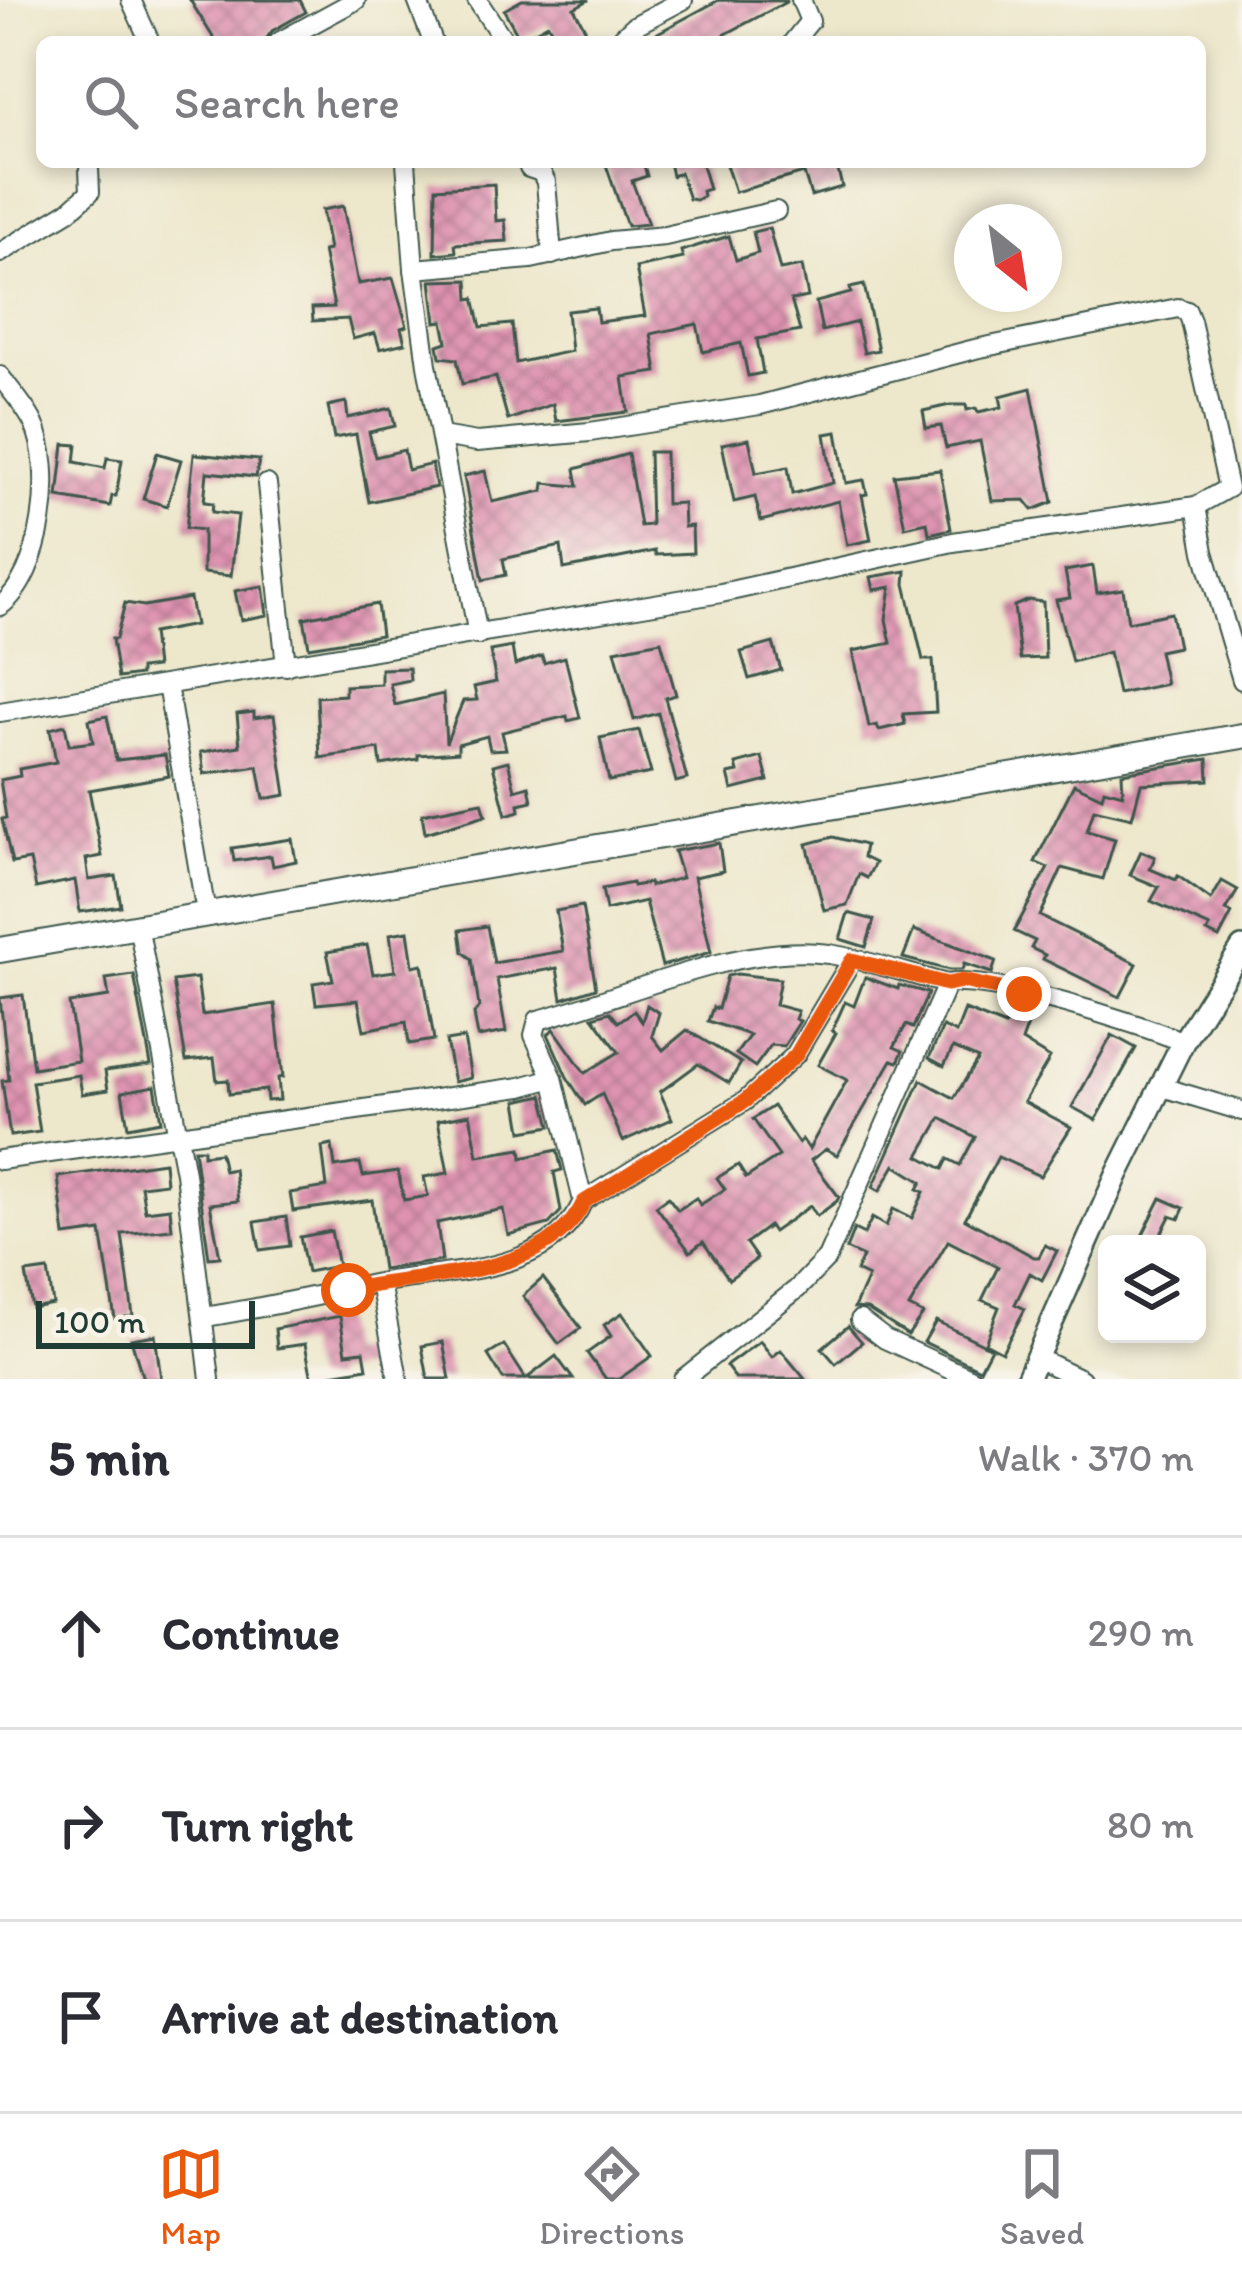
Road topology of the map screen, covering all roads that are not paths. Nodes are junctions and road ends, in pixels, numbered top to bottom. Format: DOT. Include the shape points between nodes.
graph roads {
  1 [pos="131,0"];
  2 [pos="356,0"];
  3 [pos="417,0"];
  4 [pos="683,0"];
  5 [pos="801,0"];
  6 [pos="485,3"];
  7 [pos="147,36"];
  8 [pos="290,36"];
  9 [pos="431,36"];
  10 [pos="502,36"];
  11 [pos="623,36"];
  12 [pos="800,36"];
  13 [pos="406,168"];
  14 [pos="529,168"];
  15 [pos="88,169"];
  16 [pos="776,211"];
  17 [pos="0,253"];
  18 [pos="552,255"];
  19 [pos="413,269"];
  20 [pos="0,376"];
  21 [pos="441,436"];
  22 [pos="1235,481"];
  23 [pos="268,484"];
  24 [pos="1196,506"];
  25 [pos="0,606"];
  26 [pos="478,635"];
  27 [pos="286,666"];
  28 [pos="1242,680"];
  29 [pos="167,685"];
  30 [pos="0,712"];
  31 [pos="1242,724"];
  32 [pos="1242,736"];
  33 [pos="770,811"];
  34 [pos="204,901"];
  35 [pos="138,926"];
  36 [pos="0,938"];
  37 [pos="1242,948"];
  38 [pos="0,950"];
  39 [pos="852,960"];
  40 [pos="947,984"];
  41 [pos="1183,1042"];
  42 [pos="553,1078"];
  43 [pos="1162,1087"];
  44 [pos="1242,1111"];
  45 [pos="177,1138"];
  46 [pos="0,1160"];
  47 [pos="584,1202"];
  48 [pos="380,1283"];
  49 [pos="205,1316"];
  50 [pos="860,1320"];
  51 [pos="1032,1369"];
  52 [pos="210,1379"];
  53 [pos="398,1379"];
  54 [pos="683,1379"];
  55 [pos="971,1379"];
  56 [pos="1081,1379"];
  1 -- 7 [label="street"];
  2 -- 8 [label="street"];
  3 -- 9 [label="street"];
  4 -- 11 [label="street"];
  5 -- 12 [label="street" via="810,21"];
  6 -- 10 [label="street"];
  13 -- 19 [label="street"];
  14 -- 18 [label="street" via="546,182"];
  15 -- 17 [label="street" via="90,192"];
  16 -- 18 [label="street"];
  18 -- 19 [label="street"];
  19 -- 21 [label="street"];
  20 -- 25 [label="street" via="33,421 44,475 33,562"];
  21 -- 22 [label="street" via="477,442 590,432 760,405 1178,308 1191,321"];
  21 -- 26 [label="street"];
  22 -- 24 [label="street"];
  23 -- 27 [label="street"];
  24 -- 26 [label="street" via="900,551 721,593"];
  24 -- 28 [label="street"];
  26 -- 27 [label="street"];
  27 -- 29 [label="street"];
  29 -- 30 [label="street"];
  29 -- 34 [label="street"];
  31 -- 33 [label="main road"];
  32 -- 33 [label="main road"];
  33 -- 34 [label="main road"];
  33 -- 35 [label="main road"];
  34 -- 36 [label="main road"];
  35 -- 38 [label="main road"];
  35 -- 45 [label="street"];
  37 -- 41 [label="street"];
  39 -- 40 [label="street"];
  39 -- 42 [label="street" via="801,953 702,967 538,1020 533,1035"];
  39 -- 47 [label="street" via="796,1055 762,1086"];
  40 -- 41 [label="street" via="1024,994"];
  40 -- 54 [label="street" via="827,1258"];
  41 -- 43 [label="street"];
  42 -- 45 [label="street"];
  42 -- 47 [label="street"];
  43 -- 44 [label="street"];
  43 -- 51 [label="street"];
  45 -- 46 [label="street"];
  45 -- 49 [label="street"];
  47 -- 48 [label="street" via="558,1237 507,1261"];
  48 -- 49 [label="street"];
  48 -- 53 [label="street"];
  49 -- 52 [label="street"];
  50 -- 55 [label="street"];
  51 -- 56 [label="street"];
}
